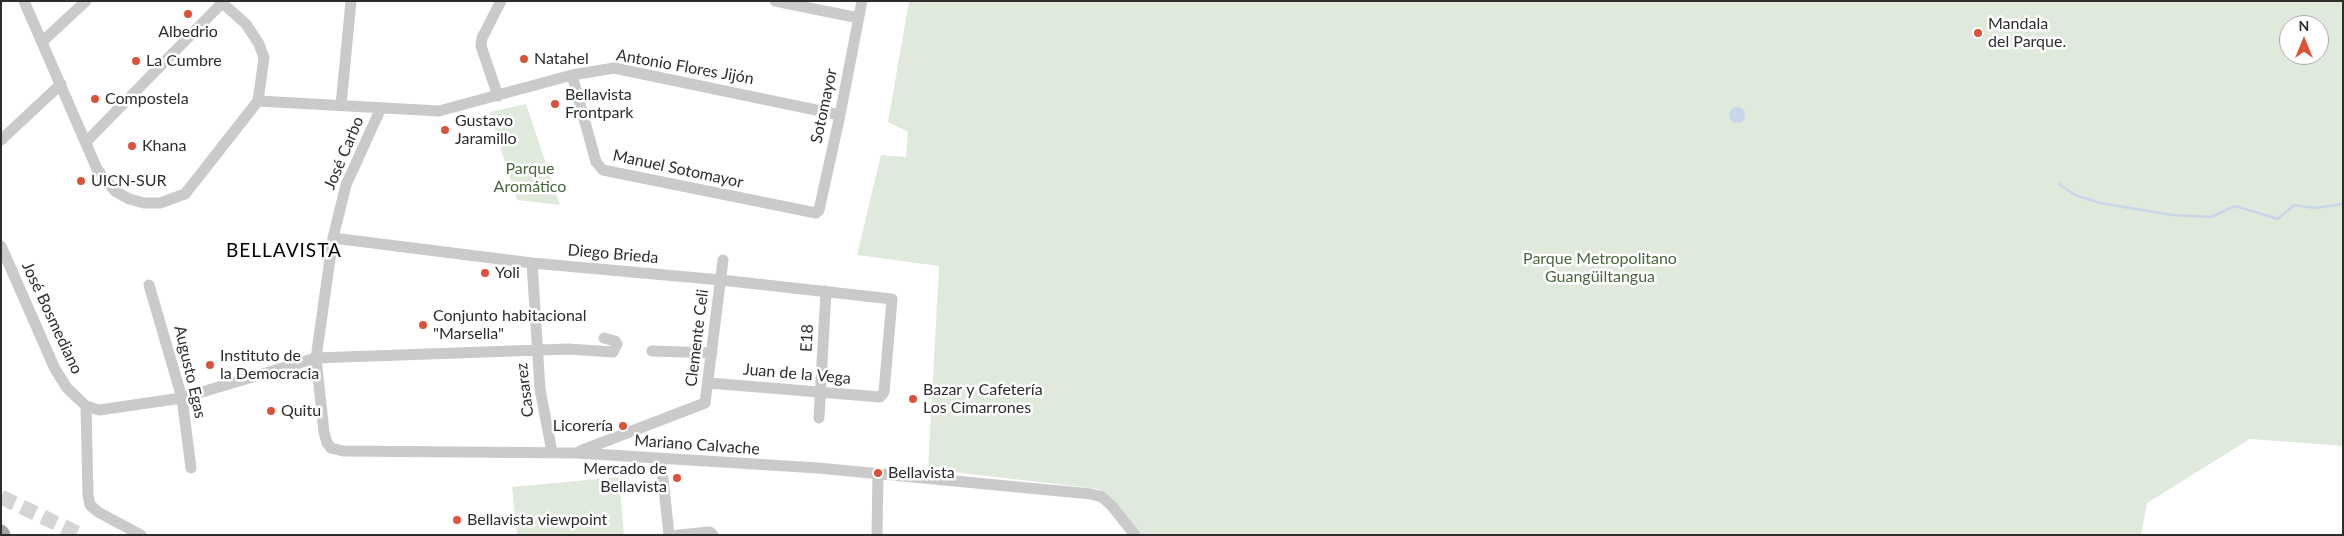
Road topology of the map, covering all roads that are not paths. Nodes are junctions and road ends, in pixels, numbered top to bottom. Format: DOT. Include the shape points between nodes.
graph roads {
  1 [pos="24,1"];
  2 [pos="86,1"];
  3 [pos="351,1"];
  4 [pos="501,1"];
  5 [pos="775,1"];
  6 [pos="862,1"];
  7 [pos="222,2"];
  8 [pos="859,18"];
  9 [pos="43,41"];
  10 [pos="572,76"];
  11 [pos="61,84"];
  12 [pos="498,96"];
  13 [pos="258,100"];
  14 [pos="341,105"];
  15 [pos="381,108"];
  16 [pos="840,114"];
  17 [pos="1,140"];
  18 [pos="86,142"];
  19 [pos="814,214"];
  20 [pos="333,238"];
  21 [pos="1,246"];
  22 [pos="723,260"];
  23 [pos="532,264"];
  24 [pos="721,280"];
  25 [pos="149,285"];
  26 [pos="826,291"];
  27 [pos="604,338"];
  28 [pos="537,351"];
  29 [pos="652,351"];
  30 [pos="712,352"];
  31 [pos="316,358"];
  32 [pos="709,383"];
  33 [pos="821,393"];
  34 [pos="882,396"];
  35 [pos="182,398"];
  36 [pos="86,406"];
  37 [pos="819,418"];
  38 [pos="552,452"];
  39 [pos="577,453"];
  40 [pos="661,460"];
  41 [pos="191,468"];
  42 [pos="878,473"];
  43 [pos="141,535"];
  44 [pos="669,535"];
  45 [pos="678,535"];
  46 [pos="713,535"];
  47 [pos="876,535"];
  48 [pos="1135,535"];
  1 -- 9 [label="street"];
  2 -- 9 [label="street"];
  3 -- 14 [label="street"];
  4 -- 12 [label="street" via="481,46"];
  5 -- 8 [label="street"];
  6 -- 8 [label="street, Sotomayor"];
  7 -- 13 [label="street" via="250,29 264,58"];
  7 -- 18 [label="street"];
  8 -- 16 [label="street, Sotomayor"];
  9 -- 11 [label="street"];
  10 -- 12 [label="street, Antonio Flores Jijón"];
  10 -- 16 [label="street, Antonio Flores Jijón" via="621,69"];
  10 -- 19 [label="street, Manuel Sotomayor" via="596,162 603,170"];
  11 -- 17 [label="street"];
  11 -- 18 [label="street"];
  12 -- 15 [label="street, Antonio Flores Jijón" via="442,111"];
  13 -- 14 [label="street, Antonio Flores Jijón"];
  13 -- 18 [label="street" via="185,194 160,203 137,201 116,191 97,169"];
  14 -- 15 [label="street, Antonio Flores Jijón"];
  15 -- 20 [label="street, José Carbo" via="346,185"];
  16 -- 19 [label="street, Sotomayor" via="819,210"];
  20 -- 23 [label="street, Diego Brieda"];
  20 -- 31 [label="street, José Carbo"];
  21 -- 36 [label="street, José Bosmediano" via="57,372 71,394"];
  22 -- 24 [label="street, Clemente Celi"];
  23 -- 24 [label="street, Diego Brieda"];
  23 -- 28 [label="street, Casarez"];
  24 -- 26 [label="street, Diego Brieda"];
  24 -- 30 [label="street, Clemente Celi"];
  25 -- 35 [label="street, Augusto Egas"];
  26 -- 33 [label="street, E18"];
  26 -- 34 [label="street, Diego Brieda" via="891,298"];
  27 -- 28 [label="street" via="617,344 613,352"];
  28 -- 31 [label="street"];
  28 -- 38 [label="street, Casarez" via="541,398"];
  29 -- 30 [label="street"];
  30 -- 32 [label="street, Clemente Celi"];
  31 -- 35 [label="street"];
  31 -- 38 [label="street, Mariano Calvache" via="325,438 335,450"];
  32 -- 33 [label="street, Juan de la Vega"];
  32 -- 39 [label="street, Clemente Celi" via="704,403"];
  33 -- 34 [label="street, Juan de la Vega"];
  33 -- 37 [label="street, E18"];
  35 -- 36 [label="street" via="105,410"];
  35 -- 41 [label="street, Augusto Egas"];
  36 -- 43 [label="street" via="90,505"];
  38 -- 39 [label="street, Mariano Calvache"];
  39 -- 40 [label="street, Mariano Calvache"];
  40 -- 42 [label="street, Mariano Calvache"];
  40 -- 44 [label="street"];
  42 -- 47 [label="street"];
  42 -- 48 [label="street, Mariano Calvache" via="1091,494 1102,497 1112,506"];
  45 -- 46 [label="street" via="710,532"];
}
